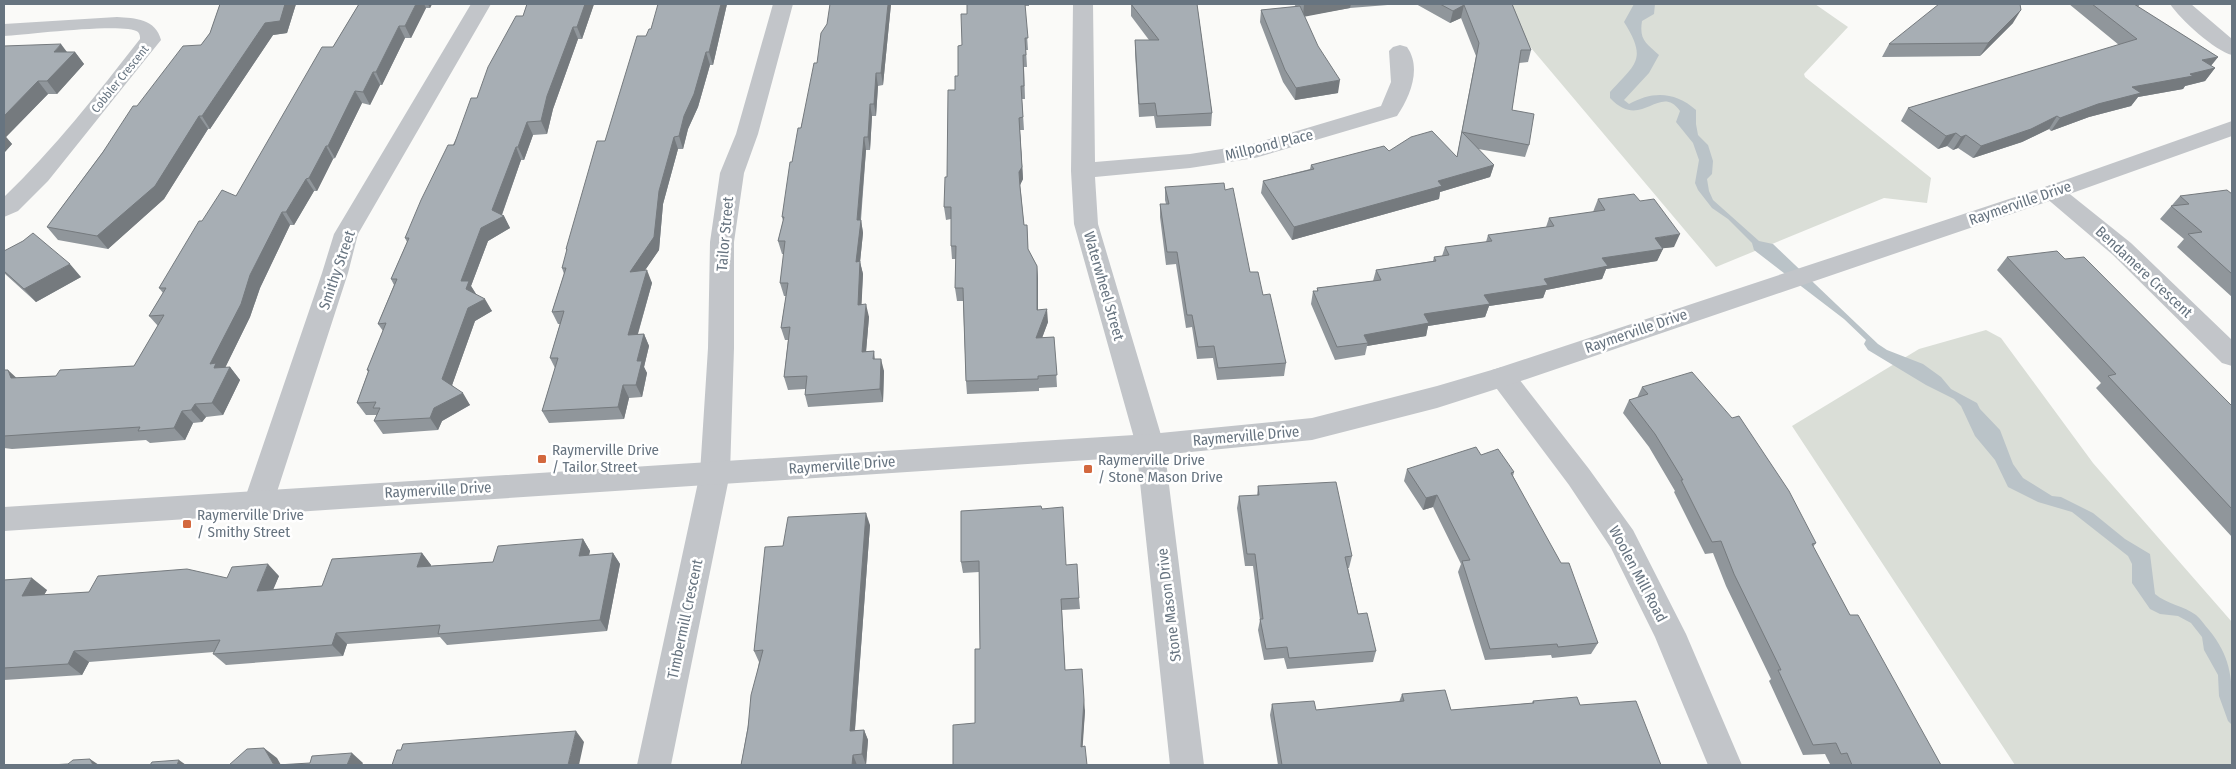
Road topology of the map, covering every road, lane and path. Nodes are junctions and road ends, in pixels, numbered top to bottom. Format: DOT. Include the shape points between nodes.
graph roads {
  1 [pos="481,4"];
  2 [pos="783,4"];
  3 [pos="1083,4"];
  4 [pos="2180,4"];
  5 [pos="4,30"];
  6 [pos="2232,49"];
  7 [pos="1400,51"];
  8 [pos="2232,128"];
  9 [pos="1083,171"];
  10 [pos="2052,192"];
  11 [pos="4,209"];
  12 [pos="2232,356"];
  13 [pos="1502,377"];
  14 [pos="1150,445"];
  15 [pos="715,473"];
  16 [pos="259,501"];
  17 [pos="4,518"];
  18 [pos="654,765"];
  19 [pos="1187,765"];
  20 [pos="1725,765"];
  1 -- 16 [label="street, Smithy Street" via="346,234"];
  2 -- 15 [label="street, Tailor Street" via="747,134 732,172 727,204 722,242"];
  3 -- 9 [label="street, Waterwheel Street"];
  4 -- 6 [label="street"];
  5 -- 11 [label="street, Cobbler Crescent" via="119,23 143,27 151,40 68,144"];
  7 -- 9 [label="street, Millpond Place" via="1403,75 1400,94 1389,111 1255,151"];
  8 -- 10 [label="street, Raymerville Drive"];
  9 -- 14 [label="street, Waterwheel Street" via="1086,224"];
  10 -- 12 [label="street, Bendamere Crescent" via="2122,249"];
  10 -- 13 [label="street, Raymerville Drive"];
  13 -- 14 [label="street, Raymerville Drive" via="1375,415 1312,429"];
  13 -- 20 [label="street, Woolen Mill Road" via="1622,539 1670,634"];
  14 -- 15 [label="street, Raymerville Drive"];
  14 -- 19 [label="street, Stone Mason Drive"];
  15 -- 16 [label="street, Raymerville Drive"];
  15 -- 18 [label="street, Timbermill Crescent"];
  16 -- 17 [label="street, Raymerville Drive"];
}
